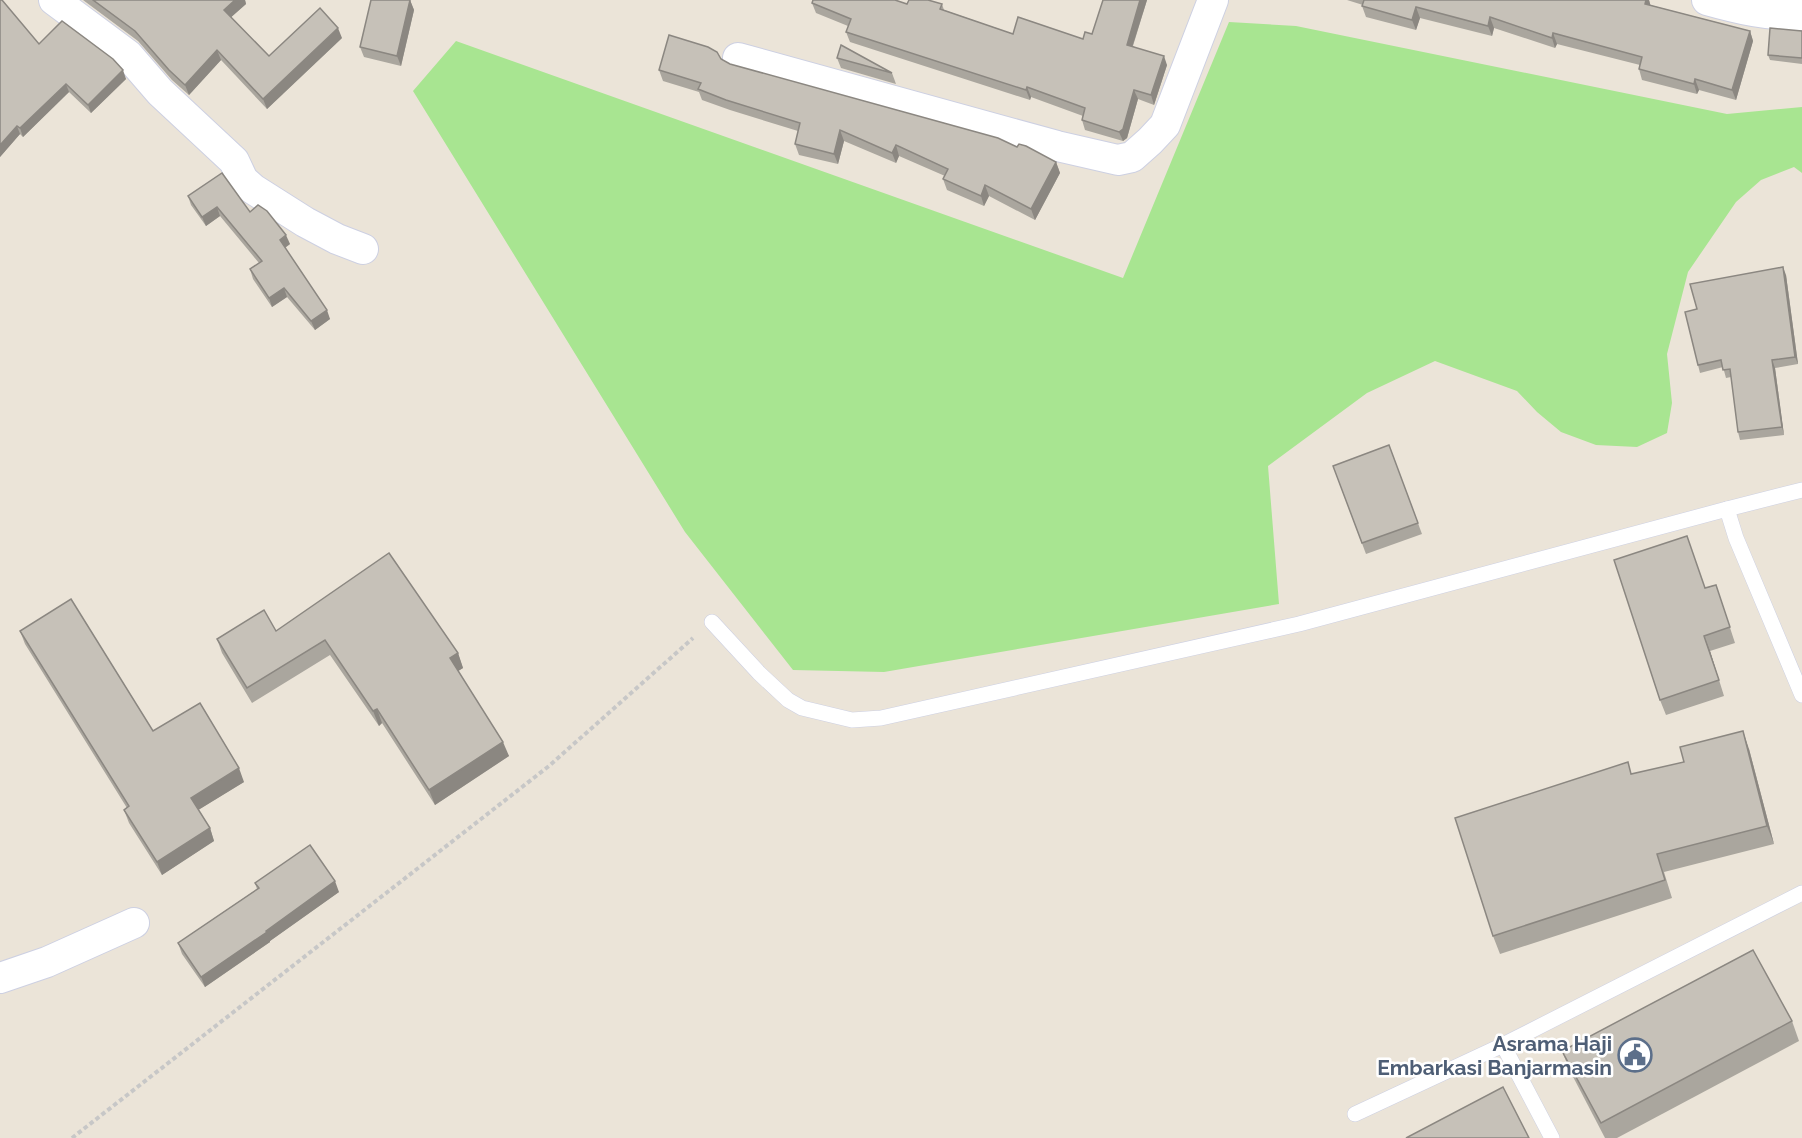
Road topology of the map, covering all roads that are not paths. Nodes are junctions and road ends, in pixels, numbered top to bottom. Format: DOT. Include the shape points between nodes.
graph roads {
  1 [pos="54,0"];
  2 [pos="1213,0"];
  3 [pos="1707,0"];
  4 [pos="1802,15"];
  5 [pos="738,58"];
  6 [pos="363,249"];
  7 [pos="1802,490"];
  8 [pos="1727,509"];
  9 [pos="712,622"];
  10 [pos="1802,695"];
  11 [pos="1802,893"];
  12 [pos="134,923"];
  13 [pos="0,978"];
  14 [pos="1503,1045"];
  15 [pos="1355,1114"];
  16 [pos="1552,1138"];
  1 -- 6 [label="street" via="128,55 160,92 234,161 243,180 254,189 305,222"];
  2 -- 5 [label="street" via="1165,124 1132,157 1118,160"];
  3 -- 4 [label="street" via="1777,16"];
  7 -- 8 [label="lane"];
  8 -- 9 [label="lane" via="1299,624 881,718 852,720 802,708 759,673"];
  8 -- 10 [label="lane"];
  11 -- 14 [label="lane"];
  12 -- 13 [label="street"];
  14 -- 15 [label="lane"];
  14 -- 16 [label="lane"];
}
